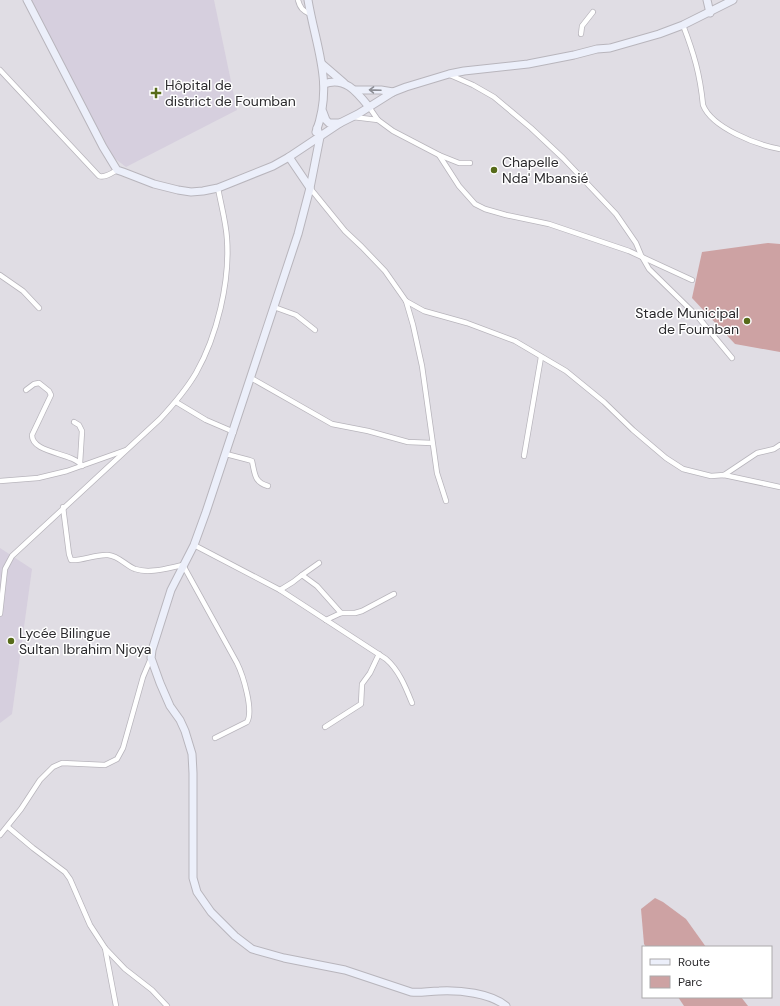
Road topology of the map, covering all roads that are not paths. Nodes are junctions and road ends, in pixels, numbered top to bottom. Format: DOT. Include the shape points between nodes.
graph roads {
  1 [pos="27,0"];
  2 [pos="298,0"];
  3 [pos="308,0"];
  4 [pos="707,0"];
  5 [pos="733,0"];
  6 [pos="593,12"];
  7 [pos="710,13"];
  8 [pos="310,14"];
  9 [pos="683,25"];
  10 [pos="580,34"];
  11 [pos="322,64"];
  12 [pos="0,70"];
  13 [pos="448,74"];
  14 [pos="344,83"];
  15 [pos="324,84"];
  16 [pos="356,90"];
  17 [pos="393,92"];
  18 [pos="369,107"];
  19 [pos="323,112"];
  20 [pos="353,117"];
  21 [pos="378,120"];
  22 [pos="340,123"];
  23 [pos="318,128"];
  24 [pos="320,137"];
  25 [pos="312,142"];
  26 [pos="780,149"];
  27 [pos="439,155"];
  28 [pos="290,157"];
  29 [pos="470,163"];
  30 [pos="117,170"];
  31 [pos="218,188"];
  32 [pos="310,188"];
  33 [pos="640,256"];
  34 [pos="0,275"];
  35 [pos="692,280"];
  36 [pos="406,301"];
  37 [pos="274,307"];
  38 [pos="39,308"];
  39 [pos="315,330"];
  40 [pos="541,356"];
  41 [pos="732,358"];
  42 [pos="251,378"];
  43 [pos="26,390"];
  44 [pos="176,402"];
  45 [pos="74,422"];
  46 [pos="234,432"];
  47 [pos="432,443"];
  48 [pos="780,445"];
  49 [pos="127,449"];
  50 [pos="226,454"];
  51 [pos="524,456"];
  52 [pos="81,464"];
  53 [pos="724,475"];
  54 [pos="0,481"];
  55 [pos="268,486"];
  56 [pos="780,487"];
  57 [pos="446,501"];
  58 [pos="64,507"];
  59 [pos="194,545"];
  60 [pos="319,563"];
  61 [pos="183,565"];
  62 [pos="302,575"];
  63 [pos="280,590"];
  64 [pos="394,594"];
  65 [pos="341,612"];
  66 [pos="0,614"];
  67 [pos="326,620"];
  68 [pos="379,654"];
  69 [pos="151,658"];
  70 [pos="412,703"];
  71 [pos="325,727"];
  72 [pos="215,738"];
  73 [pos="8,827"];
  74 [pos="0,835"];
  75 [pos="106,948"];
  76 [pos="116,1006"];
  77 [pos="167,1006"];
  78 [pos="506,1006"];
  1 -- 30 [label="street"];
  2 -- 8 [label="street" via="300,7"];
  3 -- 8 [label="street"];
  4 -- 7 [label="street"];
  5 -- 7 [label="street"];
  6 -- 10 [label="street" via="582,26"];
  7 -- 9 [label="street"];
  8 -- 11 [label="street"];
  9 -- 13 [label="street" via="610,48 528,64"];
  9 -- 26 [label="street" via="699,75 705,110 729,130 749,141"];
  11 -- 14 [label="street"];
  11 -- 15 [label="street"];
  12 -- 30 [label="street" via="99,176 106,176"];
  13 -- 17 [label="street"];
  13 -- 33 [label="street" via="494,97 563,158 616,214 636,243"];
  14 -- 15 [label="street"];
  14 -- 16 [label="street"];
  15 -- 19 [label="street"];
  17 -- 16 [label="street, one-way"];
  16 -- 18 [label="street"];
  17 -- 18 [label="street"];
  18 -- 20 [label="street"];
  18 -- 21 [label="street"];
  19 -- 22 [label="street" via="329,122"];
  19 -- 23 [label="street"];
  20 -- 21 [label="street"];
  20 -- 22 [label="street"];
  21 -- 27 [label="street" via="399,135"];
  22 -- 24 [label="street"];
  23 -- 24 [label="street"];
  23 -- 25 [label="street"];
  24 -- 25 [label="street"];
  24 -- 32 [label="street"];
  25 -- 28 [label="street"];
  27 -- 29 [label="street" via="459,163"];
  27 -- 33 [label="street" via="448,171 475,204 506,215 550,224"];
  28 -- 31 [label="street" via="263,171"];
  28 -- 32 [label="street"];
  30 -- 31 [label="street" via="178,190 191,192"];
  31 -- 44 [label="street" via="227,240 225,281 220,309 201,362"];
  32 -- 36 [label="street" via="345,231 385,271"];
  32 -- 37 [label="street"];
  33 -- 35 [label="street"];
  33 -- 41 [label="street" via="648,269 698,317"];
  34 -- 38 [label="street" via="23,291"];
  36 -- 40 [label="street" via="424,311 467,323 514,341"];
  36 -- 47 [label="street" via="422,366"];
  37 -- 39 [label="street" via="296,315"];
  37 -- 42 [label="street"];
  40 -- 51 [label="street"];
  40 -- 53 [label="street" via="585,386 674,464 711,476"];
  42 -- 46 [label="street"];
  42 -- 47 [label="street" via="332,424 408,442"];
  43 -- 52 [label="street" via="39,383 51,395 32,435 34,443"];
  44 -- 46 [label="street" via="206,420"];
  44 -- 49 [label="street" via="152,428"];
  45 -- 52 [label="street" via="82,431"];
  46 -- 50 [label="street"];
  47 -- 57 [label="street" via="437,473"];
  48 -- 53 [label="street" via="757,453"];
  49 -- 52 [label="street"];
  49 -- 58 [label="street"];
  50 -- 55 [label="street" via="252,461 258,481"];
  50 -- 59 [label="street"];
  52 -- 54 [label="street" via="67,471 38,478"];
  53 -- 56 [label="street"];
  58 -- 61 [label="street" via="71,560 113,556 132,568 144,571"];
  58 -- 66 [label="street" via="12,556 7,564"];
  59 -- 61 [label="street"];
  59 -- 63 [label="street"];
  60 -- 62 [label="street"];
  61 -- 69 [label="street" via="167,599"];
  61 -- 72 [label="street" via="226,641 246,687 250,713 247,722"];
  62 -- 63 [label="street"];
  62 -- 65 [label="street" via="317,586"];
  63 -- 67 [label="street"];
  64 -- 65 [label="street" via="362,611"];
  65 -- 67 [label="street"];
  67 -- 68 [label="street"];
  68 -- 70 [label="street" via="390,662"];
  68 -- 71 [label="street" via="362,684 361,704"];
  69 -- 73 [label="street" via="123,748 117,759 99,766 57,764 40,780"];
  69 -- 78 [label="street" via="170,706 185,731 192,754 194,884 203,901 223,925 243,942 263,953 345,970 411,992 421,994 446,991 484,995 499,1000"];
  73 -- 74 [label="street"];
  73 -- 75 [label="street" via="65,872 90,925"];
  75 -- 76 [label="street"];
  75 -- 77 [label="street" via="125,969 152,990"];
}
